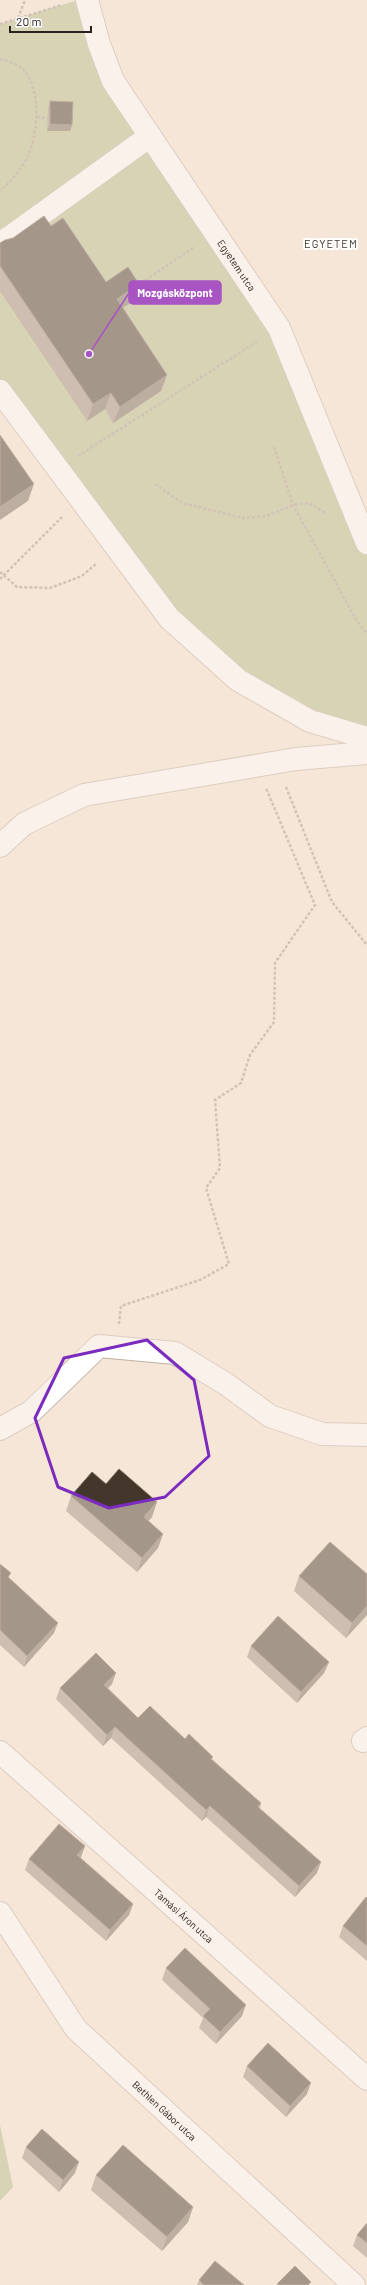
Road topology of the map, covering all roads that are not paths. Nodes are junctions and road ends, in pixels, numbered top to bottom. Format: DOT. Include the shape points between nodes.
graph roads {
  1 [pos="87,0"];
  2 [pos="150,136"];
  3 [pos="0,244"];
  4 [pos="0,391"];
  5 [pos="367,543"];
  6 [pos="367,738"];
  7 [pos="367,753"];
  8 [pos="0,846"];
  9 [pos="0,1429"];
  10 [pos="367,1435"];
  11 [pos="0,1752"];
  12 [pos="0,1914"];
  13 [pos="367,2079"];
  14 [pos="354,2285"];
  1 -- 2 [label="street, Egyetem utca" via="99,44 113,81"];
  2 -- 3 [label="street"];
  2 -- 5 [label="street, Egyetem utca" via="279,328"];
  4 -- 6 [label="street" via="169,618 238,680 310,721"];
  7 -- 8 [label="street" via="266,764 84,795 24,824"];
  9 -- 10 [label="street" via="32,1411 99,1346 175,1353 226,1384 270,1416 322,1434"];
  11 -- 13 [label="street, Tamási Áron utca"];
  12 -- 14 [label="street, Bethlen Gábor utca" via="76,2029"];
}
